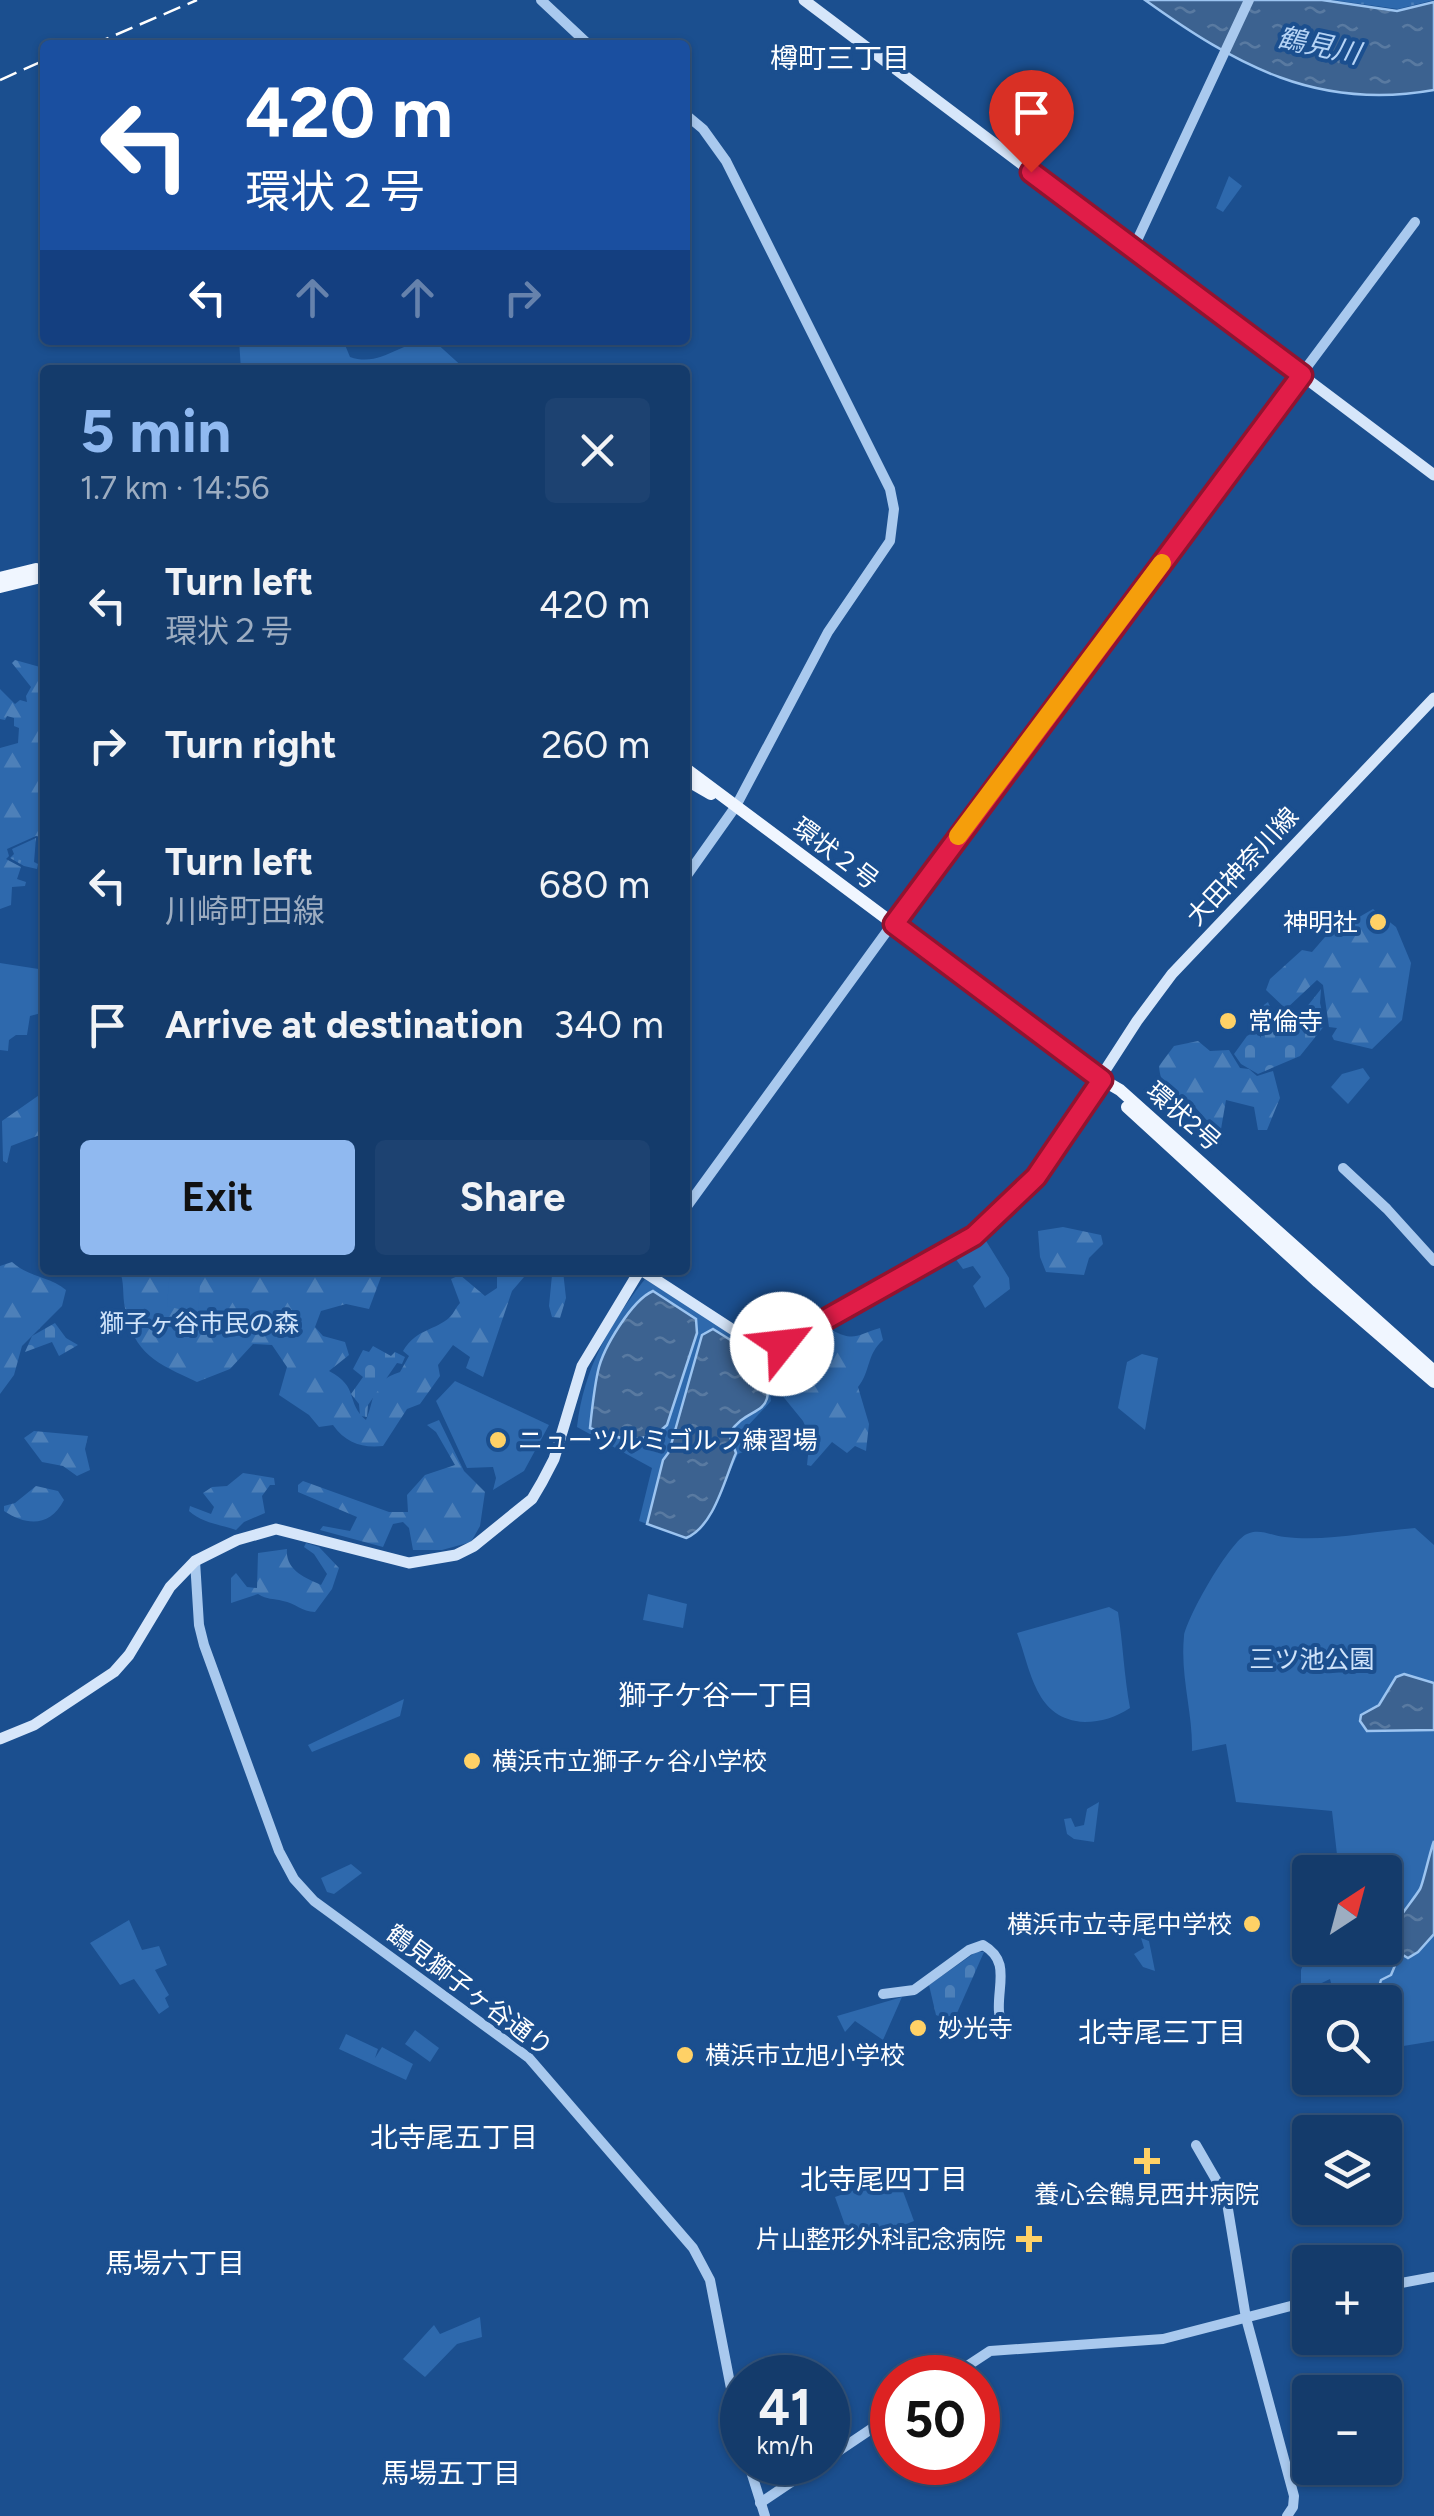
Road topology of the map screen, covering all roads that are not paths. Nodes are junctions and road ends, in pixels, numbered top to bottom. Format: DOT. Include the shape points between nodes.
graph roads {
  1 [pos="541,0"];
  2 [pos="804,0"];
  3 [pos="1249,0"];
  4 [pos="584,40"];
  5 [pos="690,118"];
  6 [pos="1415,222"];
  7 [pos="1134,249"];
  8 [pos="1302,375"];
  9 [pos="1434,475"];
  10 [pos="40,568"];
  11 [pos="40,577"];
  12 [pos="0,578"];
  13 [pos="0,588"];
  14 [pos="1434,698"];
  15 [pos="690,772"];
  16 [pos="690,782"];
  17 [pos="736,806"];
  18 [pos="690,871"];
  19 [pos="894,924"];
  20 [pos="1102,1080"];
  21 [pos="1343,1168"];
  22 [pos="690,1202"];
  23 [pos="1434,1260"];
  24 [pos="637,1275"];
  25 [pos="648,1275"];
  26 [pos="1434,1370"];
  27 [pos="1434,1382"];
  28 [pos="195,1562"];
  29 [pos="0,1739"];
  30 [pos="883,1994"];
  31 [pos="1004,2036"];
  32 [pos="1196,2146"];
  33 [pos="1434,2277"];
  34 [pos="1402,2283"];
  35 [pos="1292,2306"];
  36 [pos="1246,2318"];
  37 [pos="725,2355"];
  38 [pos="984,2355"];
  39 [pos="755,2485"];
  40 [pos="786,2485"];
  41 [pos="760,2502"];
  42 [pos="764,2516"];
  43 [pos="1287,2516"];
  1 -- 4 [label="street"];
  2 -- 7 [label="main road"];
  3 -- 7 [label="street"];
  5 -- 17 [label="street" via="726,160 890,489 894,509 890,541 828,632"];
  6 -- 8 [label="street"];
  7 -- 8 [label="main road"];
  8 -- 9 [label="main road"];
  8 -- 19 [label="street"];
  10 -- 12 [label="main road"];
  11 -- 13 [label="main road"];
  14 -- 20 [label="main road, 大田神奈川線" via="1172,974"];
  15 -- 17 [label="main road"];
  16 -- 17 [label="main road"];
  17 -- 18 [label="street"];
  17 -- 19 [label="main road, 環状２号"];
  19 -- 20 [label="main road, 環状２号"];
  19 -- 22 [label="street"];
  20 -- 25 [label="main road" via="1036,1177 974,1236 782,1344 758,1346"];
  20 -- 26 [label="main road, 環状2号"];
  20 -- 27 [label="main road, 環状2号"];
  21 -- 23 [label="street"];
  24 -- 28 [label="main road" via="582,1366 554,1459 532,1499 474,1546 410,1563 276,1529"];
  28 -- 29 [label="main road" via="118,1668 34,1725"];
  28 -- 37 [label="street, 鶴見獅子ヶ谷通り" via="204,1647 294,1879 314,1902 530,2058 693,2248 710,2280"];
  30 -- 31 [label="street" via="914,1990 983,1945 1001,1963"];
  32 -- 36 [label="street" via="1226,2197"];
  33 -- 34 [label="street"];
  35 -- 36 [label="street"];
  36 -- 38 [label="street" via="1163,2340"];
  36 -- 43 [label="street" via="1294,2496"];
  39 -- 41 [label="street"];
  40 -- 41 [label="street"];
  41 -- 42 [label="street"];
}
